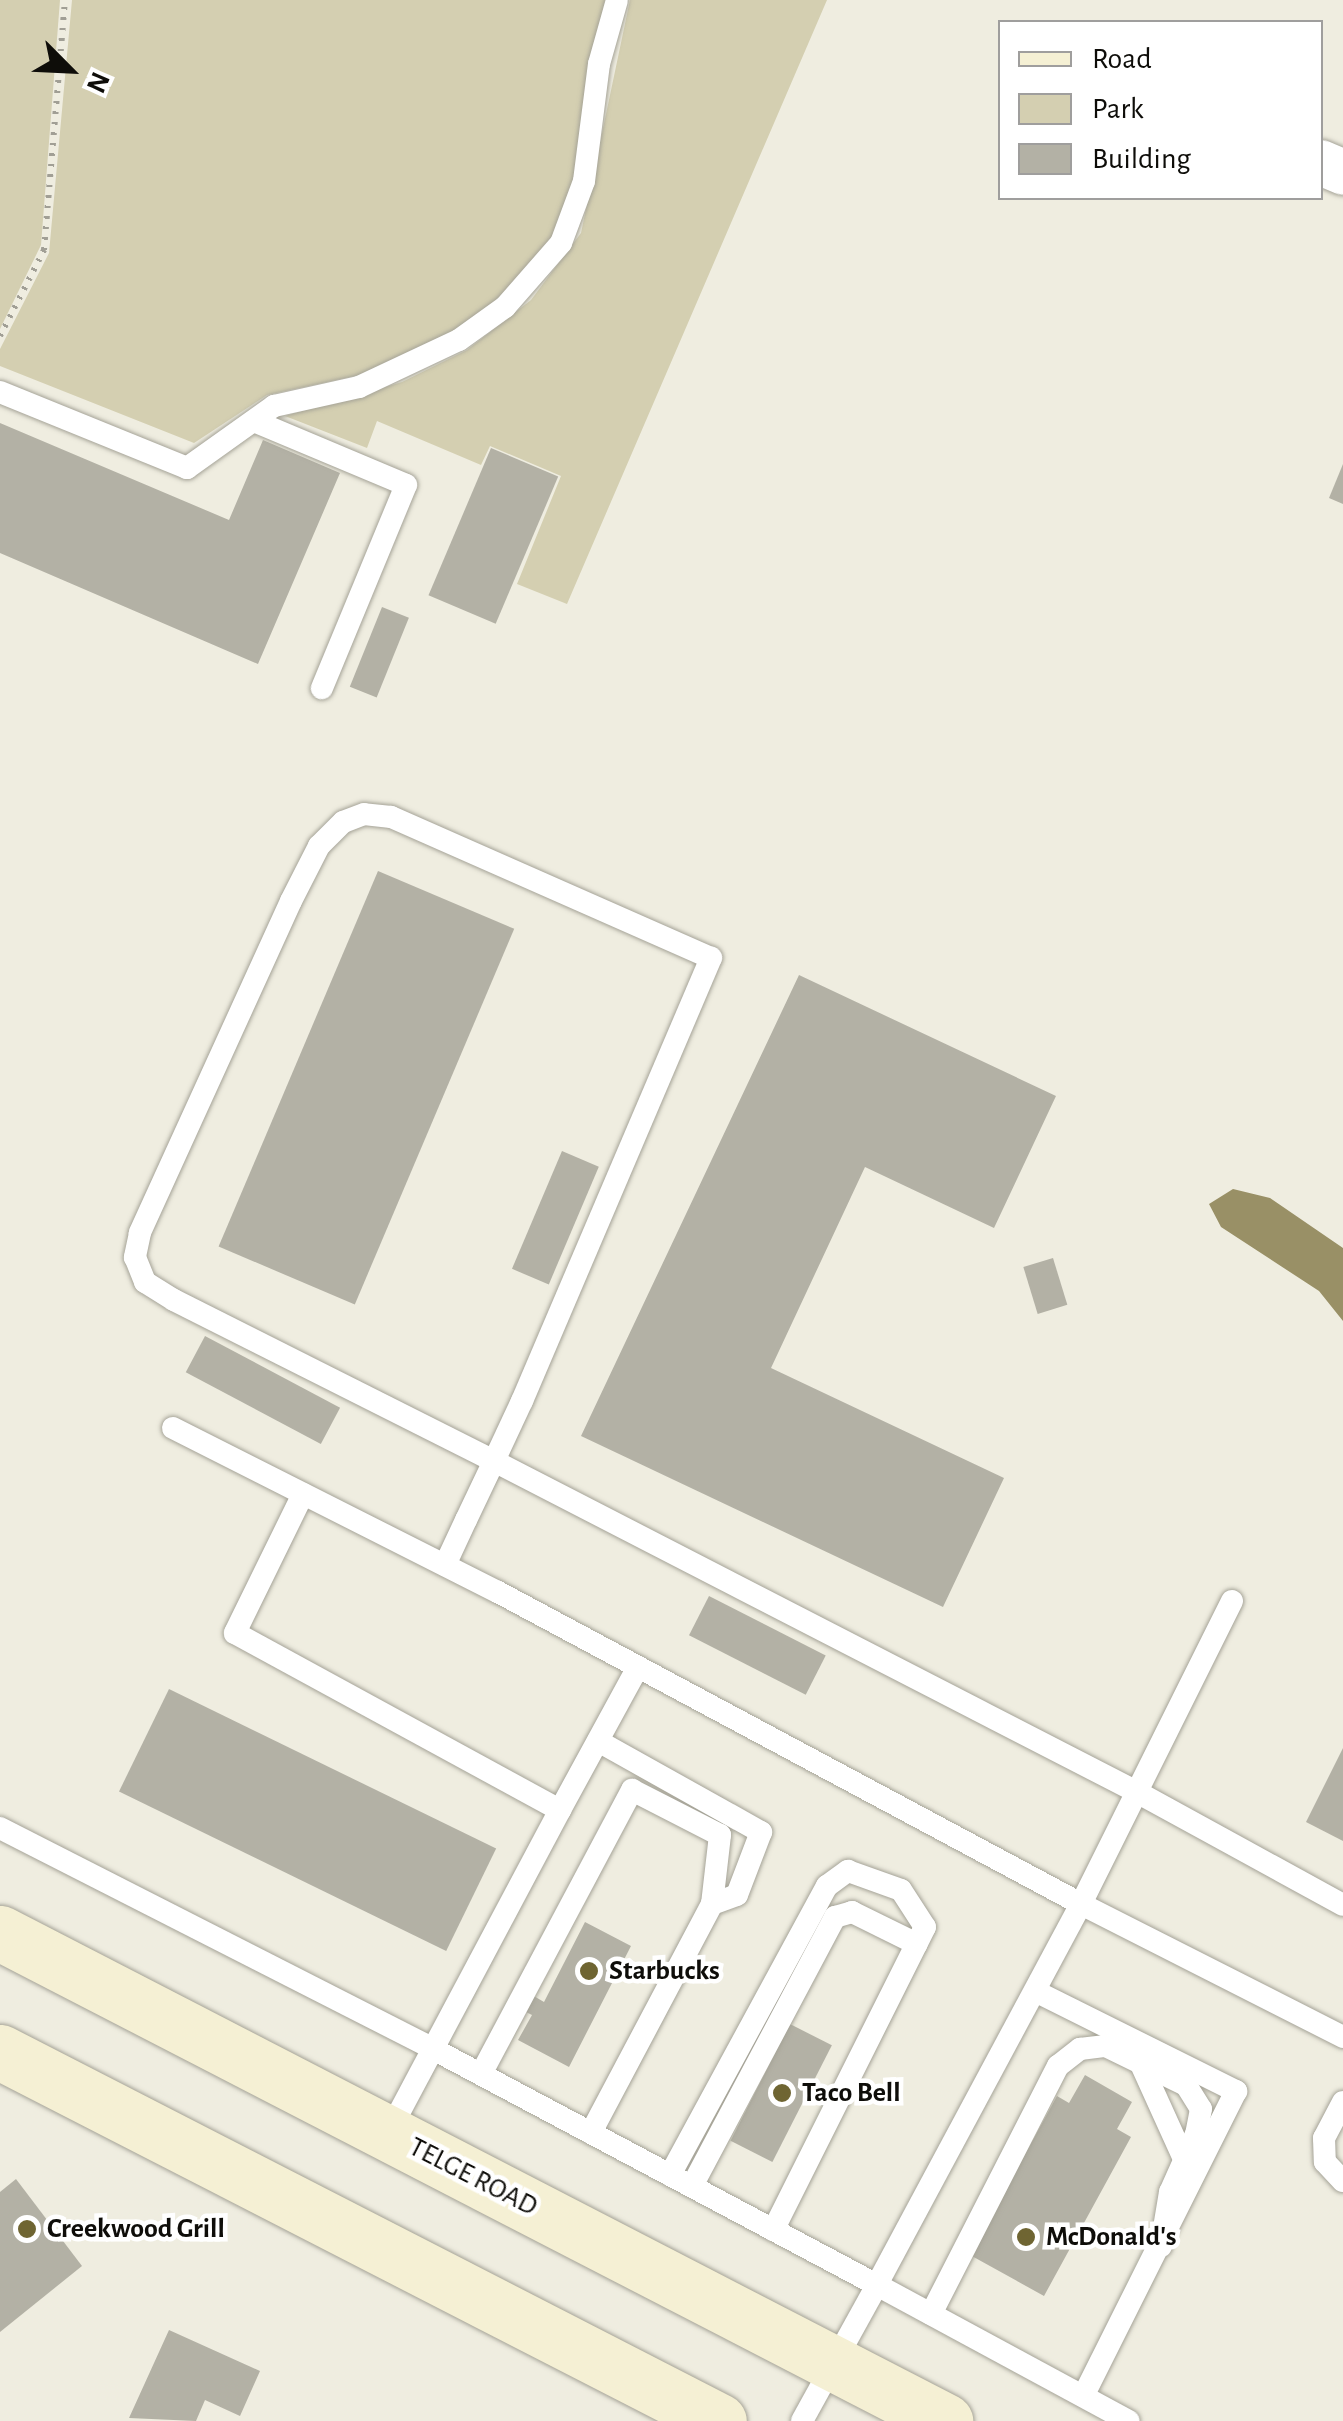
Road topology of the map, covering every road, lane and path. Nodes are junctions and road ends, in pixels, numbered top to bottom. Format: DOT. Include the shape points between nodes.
graph roads {
  1 [pos="65,0"];
  2 [pos="617,0"];
  3 [pos="0,336"];
  4 [pos="0,392"];
  5 [pos="254,420"];
  6 [pos="322,688"];
  7 [pos="173,1428"];
  8 [pos="494,1462"];
  9 [pos="303,1494"];
  10 [pos="445,1565"];
  11 [pos="1232,1601"];
  12 [pos="638,1667"];
  13 [pos="598,1740"];
  14 [pos="1135,1791"];
  15 [pos="560,1810"];
  16 [pos="0,1828"];
  17 [pos="712,1904"];
  18 [pos="1081,1904"];
  19 [pos="1343,1905"];
  20 [pos="0,1934"];
  21 [pos="921,1936"];
  22 [pos="1035,1991"];
  23 [pos="1343,2037"];
  24 [pos="435,2050"];
  25 [pos="0,2052"];
  26 [pos="1140,2062"];
  27 [pos="481,2074"];
  28 [pos="1343,2102"];
  29 [pos="591,2132"];
  30 [pos="388,2134"];
  31 [pos="1184,2159"];
  32 [pos="670,2175"];
  33 [pos="1343,2181"];
  34 [pos="692,2186"];
  35 [pos="773,2230"];
  36 [pos="1161,2246"];
  37 [pos="877,2285"];
  38 [pos="931,2314"];
  39 [pos="834,2364"];
  40 [pos="1083,2396"];
  41 [pos="718,2421"];
  42 [pos="802,2421"];
  43 [pos="945,2421"];
  44 [pos="1129,2421"];
  1 -- 3 [label="path" via="44,250"];
  2 -- 5 [label="lane" via="598,64 584,181 550,259 505,307 432,356 359,386 274,406"];
  4 -- 5 [label="lane" via="188,468"];
  5 -- 6 [label="lane" via="406,485"];
  7 -- 9 [label="lane"];
  8 -- 8 [label="lane" via="712,958 391,817 364,814 343,822 319,846 290,901 135,1257 145,1282 174,1300"];
  8 -- 10 [label="lane"];
  8 -- 14 [label="lane"];
  9 -- 10 [label="lane"];
  9 -- 15 [label="lane" via="235,1633"];
  10 -- 12 [label="lane"];
  11 -- 14 [label="lane"];
  12 -- 13 [label="lane"];
  12 -- 18 [label="lane"];
  13 -- 15 [label="lane"];
  13 -- 17 [label="lane" via="761,1832 737,1895"];
  14 -- 18 [label="lane"];
  14 -- 19 [label="lane"];
  15 -- 24 [label="lane"];
  16 -- 24 [label="lane"];
  17 -- 27 [label="lane" via="720,1835 632,1790"];
  17 -- 29 [label="lane"];
  18 -- 22 [label="lane"];
  18 -- 23 [label="lane"];
  20 -- 30 [label="main road, TELGE ROAD"];
  21 -- 32 [label="lane" via="901,1890 848,1872 827,1886"];
  21 -- 34 [label="lane" via="852,1912 834,1917"];
  21 -- 35 [label="lane"];
  22 -- 36 [label="lane" via="1236,2091"];
  22 -- 37 [label="lane"];
  24 -- 27 [label="lane"];
  24 -- 30 [label="lane"];
  25 -- 41 [label="main road"];
  26 -- 31 [label="lane"];
  26 -- 31 [label="lane" via="1186,2084 1201,2109"];
  26 -- 38 [label="lane" via="1106,2046 1080,2048 1058,2066"];
  27 -- 29 [label="lane"];
  28 -- 33 [label="lane" via="1324,2138 1325,2162"];
  29 -- 32 [label="lane"];
  30 -- 39 [label="main road, TELGE ROAD"];
  31 -- 36 [label="lane" via="1170,2192"];
  32 -- 34 [label="lane"];
  34 -- 35 [label="lane"];
  35 -- 37 [label="lane"];
  36 -- 40 [label="lane"];
  37 -- 38 [label="lane"];
  37 -- 39 [label="lane"];
  38 -- 40 [label="lane"];
  39 -- 42 [label="lane"];
  39 -- 43 [label="main road, TELGE ROAD"];
  40 -- 44 [label="lane"];
}
